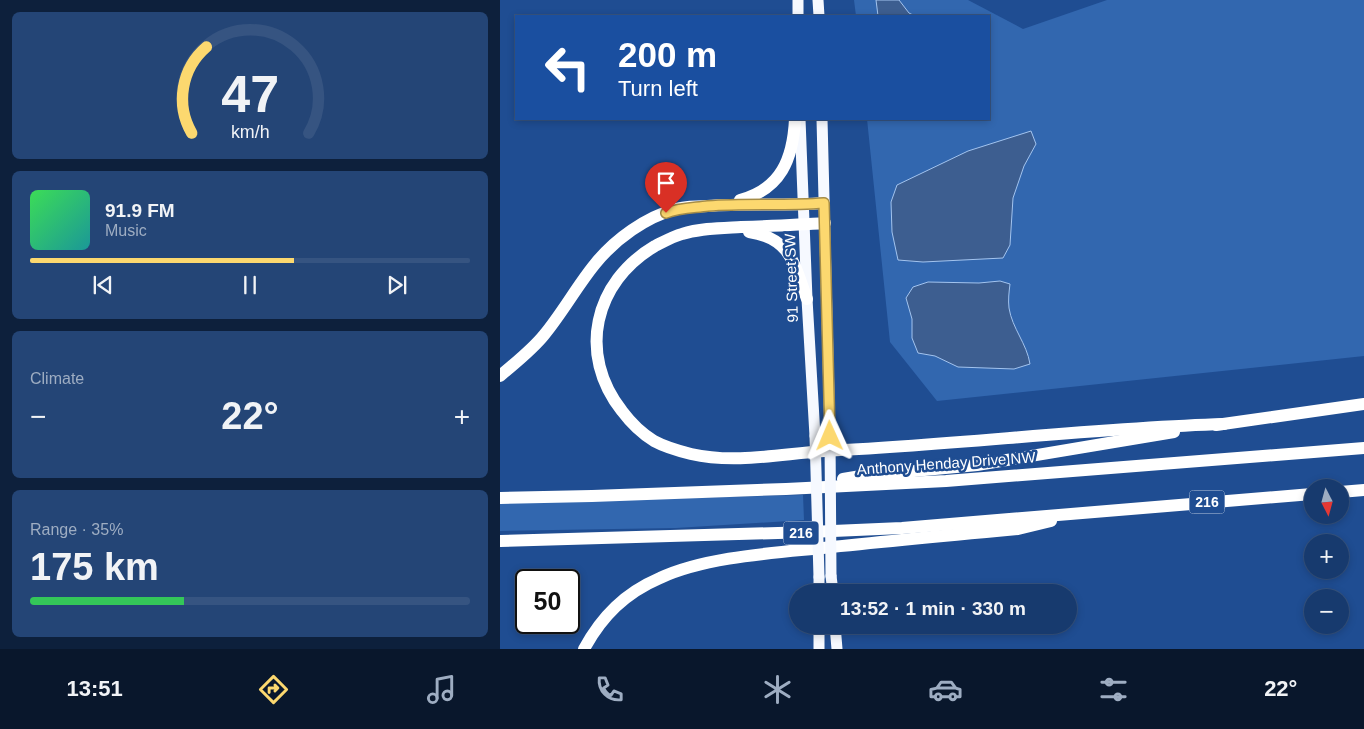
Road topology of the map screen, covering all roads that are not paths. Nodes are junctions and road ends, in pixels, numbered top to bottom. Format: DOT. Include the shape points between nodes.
graph roads {
  1 [pos="798,0"];
  2 [pos="818,0"];
  3 [pos="798,15"];
  4 [pos="819,15"];
  5 [pos="795,120"];
  6 [pos="800,120"];
  7 [pos="822,120"];
  8 [pos="824,203"];
  9 [pos="804,204"];
  10 [pos="709,206"];
  11 [pos="825,223"];
  12 [pos="804,224"];
  13 [pos="720,228"];
  14 [pos="807,298"];
  15 [pos="500,376"];
  16 [pos="1364,404"];
  17 [pos="1224,424"];
  18 [pos="1364,448"];
  19 [pos="786,489"];
  20 [pos="1364,490"];
  21 [pos="1349,491"];
  22 [pos="1304,495"];
  23 [pos="500,498"];
  24 [pos="1101,510"];
  25 [pos="500,541"];
  26 [pos="819,584"];
  27 [pos="832,584"];
  28 [pos="819,634"];
  29 [pos="836,634"];
  30 [pos="584,649"];
  31 [pos="819,649"];
  32 [pos="837,649"];
  1 -- 3 [label="main road"];
  2 -- 4 [label="main road"];
  5 -- 10 [label="highway" via="788,160 776,181 758,195"];
  6 -- 9 [label="main road, 91 Street SW"];
  7 -- 8 [label="main road"];
  8 -- 9 [label="highway"];
  8 -- 11 [label="main road"];
  9 -- 10 [label="highway"];
  9 -- 12 [label="main road, 91 Street SW"];
  10 -- 15 [label="highway" via="677,208 654,217 616,243 596,263 543,336"];
  11 -- 12 [label="highway"];
  11 -- 27 [label="main road, bridge"];
  12 -- 13 [label="highway"];
  12 -- 14 [label="main road, 91 Street SW"];
  13 -- 14 [label="highway" via="762,234 778,242 790,255"];
  13 -- 17 [label="highway" via="682,234 656,246 619,276 606,299 596,345 606,389 635,428 654,441 695,455 747,459 1156,426"];
  14 -- 26 [label="main road, 91 Street SW, bridge"];
  16 -- 17 [label="highway"];
  17 -- 19 [label="highway" via="1002,461 861,476"];
  18 -- 19 [label="highway, Anthony Henday Drive NW" via="946,481"];
  19 -- 23 [label="highway, Anthony Henday Drive NW"];
  20 -- 21 [label="highway"];
  22 -- 24 [label="highway, 216"];
  24 -- 25 [label="highway, 216" via="893,528"];
  24 -- 30 [label="highway" via="1018,529 784,552 698,565 660,577 629,595 595,630"];
  28 -- 31 [label="main road"];
  29 -- 32 [label="main road"];
}
